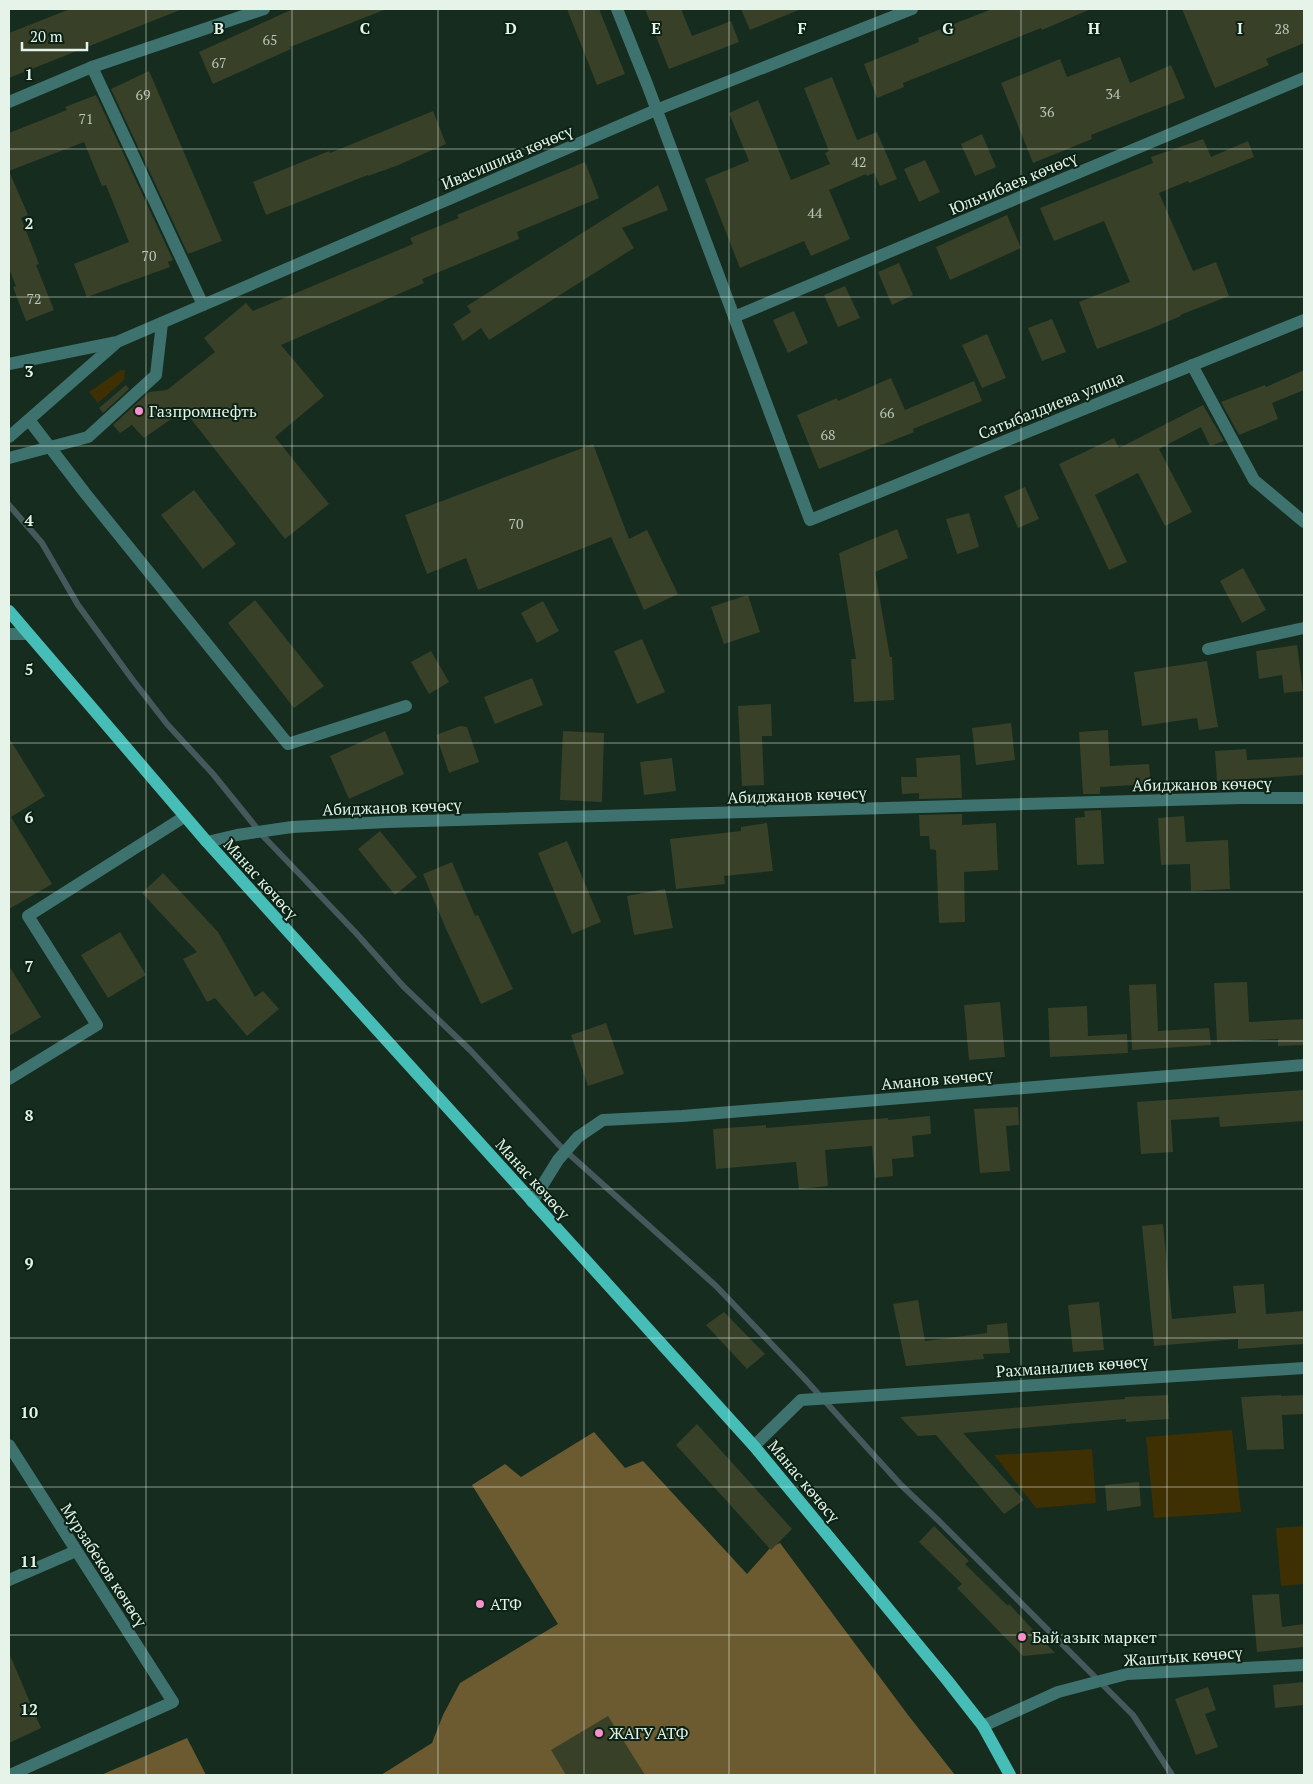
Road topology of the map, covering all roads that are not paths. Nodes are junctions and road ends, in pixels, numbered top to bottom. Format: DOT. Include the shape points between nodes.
graph roads {
  1 [pos="264,9"];
  2 [pos="617,9"];
  3 [pos="912,9"];
  4 [pos="92,67"];
  5 [pos="1304,78"];
  6 [pos="9,102"];
  7 [pos="656,110"];
  8 [pos="203,305"];
  9 [pos="734,317"];
  10 [pos="1304,320"];
  11 [pos="162,322"];
  12 [pos="117,342"];
  13 [pos="9,364"];
  14 [pos="1192,365"];
  15 [pos="29,420"];
  16 [pos="9,437"];
  17 [pos="50,447"];
  18 [pos="9,458"];
  19 [pos="1304,522"];
  20 [pos="9,605"];
  21 [pos="12,614"];
  22 [pos="1304,628"];
  23 [pos="9,634"];
  24 [pos="28,634"];
  25 [pos="1208,649"];
  26 [pos="406,706"];
  27 [pos="1304,798"];
  28 [pos="184,817"];
  29 [pos="207,842"];
  30 [pos="1304,1065"];
  31 [pos="9,1079"];
  32 [pos="532,1202"];
  33 [pos="1304,1368"];
  34 [pos="9,1445"];
  35 [pos="754,1446"];
  36 [pos="76,1551"];
  37 [pos="9,1580"];
  38 [pos="1304,1665"];
  39 [pos="983,1726"];
  40 [pos="10,1775"];
  41 [pos="1010,1775"];
  1 -- 4 [label="street"];
  2 -- 7 [label="street"];
  3 -- 7 [label="street, Ивасишина көчөсү"];
  4 -- 6 [label="street"];
  4 -- 8 [label="street"];
  5 -- 9 [label="street, Юльчибаев көчөсү"];
  7 -- 8 [label="street, Ивасишина көчөсү"];
  7 -- 9 [label="street"];
  8 -- 11 [label="street, Ивасишина көчөсү"];
  9 -- 14 [label="street, Сатыбалдиева улица" via="810,520"];
  10 -- 14 [label="street, Сатыбалдиева улица"];
  11 -- 12 [label="street, Ивасишина көчөсү"];
  11 -- 17 [label="street" via="156,375 88,437"];
  12 -- 13 [label="street"];
  12 -- 15 [label="street"];
  14 -- 19 [label="street" via="1254,480"];
  15 -- 16 [label="street"];
  15 -- 17 [label="street"];
  17 -- 18 [label="street"];
  17 -- 26 [label="street" via="288,744"];
  20 -- 21 [label="main road, Манас көчөсү"];
  21 -- 24 [label="main road, Манас көчөсү"];
  22 -- 25 [label="street"];
  23 -- 24 [label="street"];
  24 -- 28 [label="main road, Манас көчөсү"];
  27 -- 29 [label="street, Абиджанов көчөсү" via="292,827"];
  28 -- 29 [label="main road, Манас көчөсү"];
  28 -- 31 [label="street" via="28,916 97,1026"];
  29 -- 32 [label="main road, Манас көчөсү"];
  30 -- 32 [label="street, Аманов көчөсү" via="603,1120 578,1137 558,1160"];
  32 -- 35 [label="main road, Манас көчөсү"];
  33 -- 35 [label="street, Рахманалиев көчөсү" via="801,1400"];
  34 -- 36 [label="street, Мурзабеков көчөсү"];
  35 -- 39 [label="main road, Манас көчөсү"];
  36 -- 37 [label="street"];
  36 -- 40 [label="street, Мурзабеков көчөсү" via="173,1702"];
  38 -- 39 [label="street, Жаштык көчөсү" via="1127,1674 1058,1692"];
  39 -- 41 [label="main road, Манас көчөсү"];
}
